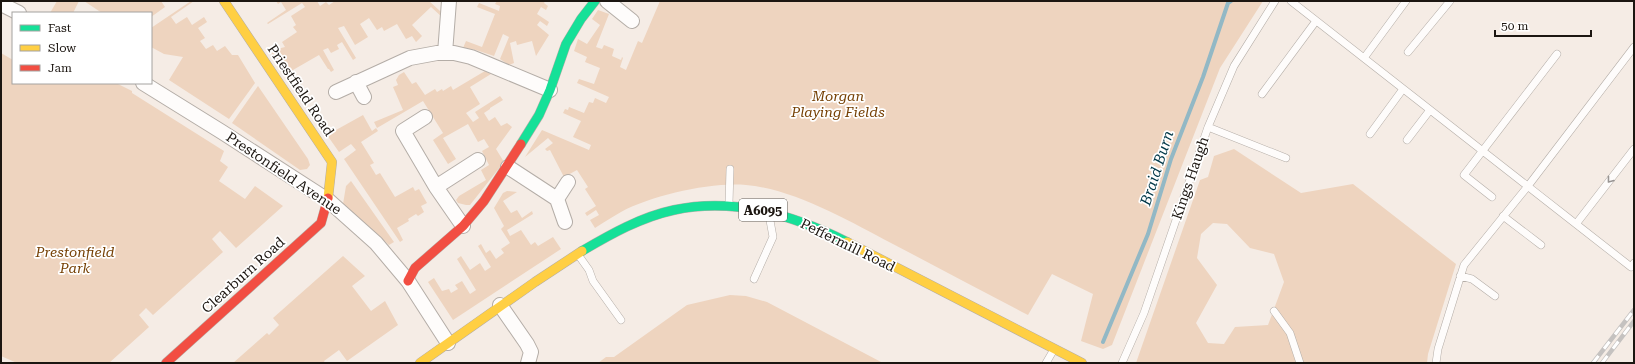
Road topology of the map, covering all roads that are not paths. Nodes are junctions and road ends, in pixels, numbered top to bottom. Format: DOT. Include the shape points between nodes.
graph roads {
  1 [pos="224,1"];
  2 [pos="449,1"];
  3 [pos="595,1"];
  4 [pos="607,1"];
  5 [pos="1275,1"];
  6 [pos="1291,1"];
  7 [pos="1406,1"];
  8 [pos="1450,1"];
  9 [pos="1,4"];
  10 [pos="17,12"];
  11 [pos="1316,21"];
  12 [pos="632,22"];
  13 [pos="1634,47"];
  14 [pos="1408,52"];
  15 [pos="445,53"];
  16 [pos="1558,54"];
  17 [pos="1364,58"];
  18 [pos="356,82"];
  19 [pos="145,84"];
  20 [pos="1403,89"];
  21 [pos="550,90"];
  22 [pos="336,92"];
  23 [pos="1262,94"];
  24 [pos="364,97"];
  25 [pos="1430,110"];
  26 [pos="426,117"];
  27 [pos="1208,127"];
  28 [pos="1370,134"];
  29 [pos="1407,140"];
  30 [pos="1634,149"];
  31 [pos="1482,151"];
  32 [pos="1286,158"];
  33 [pos="478,160"];
  34 [pos="508,167"];
  35 [pos="730,169"];
  36 [pos="568,182"];
  37 [pos="1528,186"];
  38 [pos="436,187"];
  39 [pos="1492,197"];
  40 [pos="557,199"];
  41 [pos="329,201"];
  42 [pos="729,205"];
  43 [pos="768,211"];
  44 [pos="1503,216"];
  45 [pos="565,222"];
  46 [pos="1576,224"];
  47 [pos="463,226"];
  48 [pos="1541,245"];
  49 [pos="578,254"];
  50 [pos="1634,263"];
  51 [pos="1460,276"];
  52 [pos="754,279"];
  53 [pos="408,281"];
  54 [pos="1494,296"];
  55 [pos="500,305"];
  56 [pos="1274,312"];
  57 [pos="621,320"];
  58 [pos="448,343"];
  59 [pos="1054,349"];
  60 [pos="423,362"];
  61 [pos="166,363"];
  62 [pos="528,363"];
  63 [pos="1046,363"];
  64 [pos="1082,363"];
  65 [pos="1122,363"];
  66 [pos="1300,363"];
  67 [pos="1436,363"];
  1 -- 41 [label="street, Priestfield Road" via="332,162"];
  2 -- 15 [label="street"];
  3 -- 21 [label="street" via="563,50"];
  4 -- 12 [label="street"];
  5 -- 27 [label="lane, Kings Haugh" via="1234,66"];
  6 -- 11 [label="lane"];
  7 -- 17 [label="lane"];
  8 -- 14 [label="lane"];
  9 -- 10 [label="street"];
  11 -- 17 [label="lane"];
  11 -- 23 [label="lane"];
  13 -- 37 [label="lane"];
  15 -- 18 [label="street" via="428,53 410,58"];
  15 -- 21 [label="street" via="471,57"];
  16 -- 31 [label="lane"];
  17 -- 20 [label="lane"];
  18 -- 22 [label="street"];
  18 -- 24 [label="street"];
  19 -- 41 [label="street, Prestonfield Avenue"];
  20 -- 25 [label="lane"];
  20 -- 28 [label="lane"];
  21 -- 34 [label="street" via="539,115"];
  25 -- 29 [label="lane"];
  25 -- 31 [label="lane"];
  26 -- 38 [label="street" via="403,131"];
  27 -- 32 [label="lane"];
  27 -- 65 [label="lane, Kings Haugh" via="1144,313"];
  30 -- 46 [label="lane, one-way"];
  31 -- 37 [label="lane"];
  31 -- 39 [label="lane" via="1464,175"];
  33 -- 38 [label="street"];
  34 -- 40 [label="street"];
  34 -- 47 [label="street"];
  35 -- 42 [label="lane"];
  36 -- 40 [label="street"];
  37 -- 44 [label="lane"];
  37 -- 46 [label="lane"];
  38 -- 47 [label="street"];
  40 -- 45 [label="street"];
  41 -- 53 [label="street, Prestonfield Avenue" via="376,243"];
  41 -- 61 [label="street, Clearburn Road" via="321,223"];
  42 -- 43 [label="street, Peffermill Road / A6095"];
  42 -- 49 [label="street, Peffermill Road / A6095" via="692,206 657,215 622,230"];
  43 -- 52 [label="lane" via="773,237"];
  43 -- 59 [label="street, Peffermill Road / A6095" via="813,226"];
  44 -- 48 [label="lane"];
  44 -- 51 [label="lane" via="1466,262"];
  46 -- 50 [label="lane" via="1631,267"];
  47 -- 53 [label="street" via="415,268"];
  49 -- 55 [label="street, Peffermill Road / A6095"];
  49 -- 57 [label="lane" via="593,281"];
  51 -- 54 [label="lane" via="1472,279"];
  51 -- 67 [label="lane"];
  53 -- 58 [label="street, Prestonfield Avenue"];
  55 -- 58 [label="street, Peffermill Road / A6095"];
  55 -- 62 [label="street" via="531,352"];
  56 -- 66 [label="lane" via="1290,333"];
  58 -- 60 [label="street, Peffermill Road / A6095"];
  59 -- 63 [label="lane"];
  59 -- 64 [label="street, Peffermill Road / A6095"];
}
